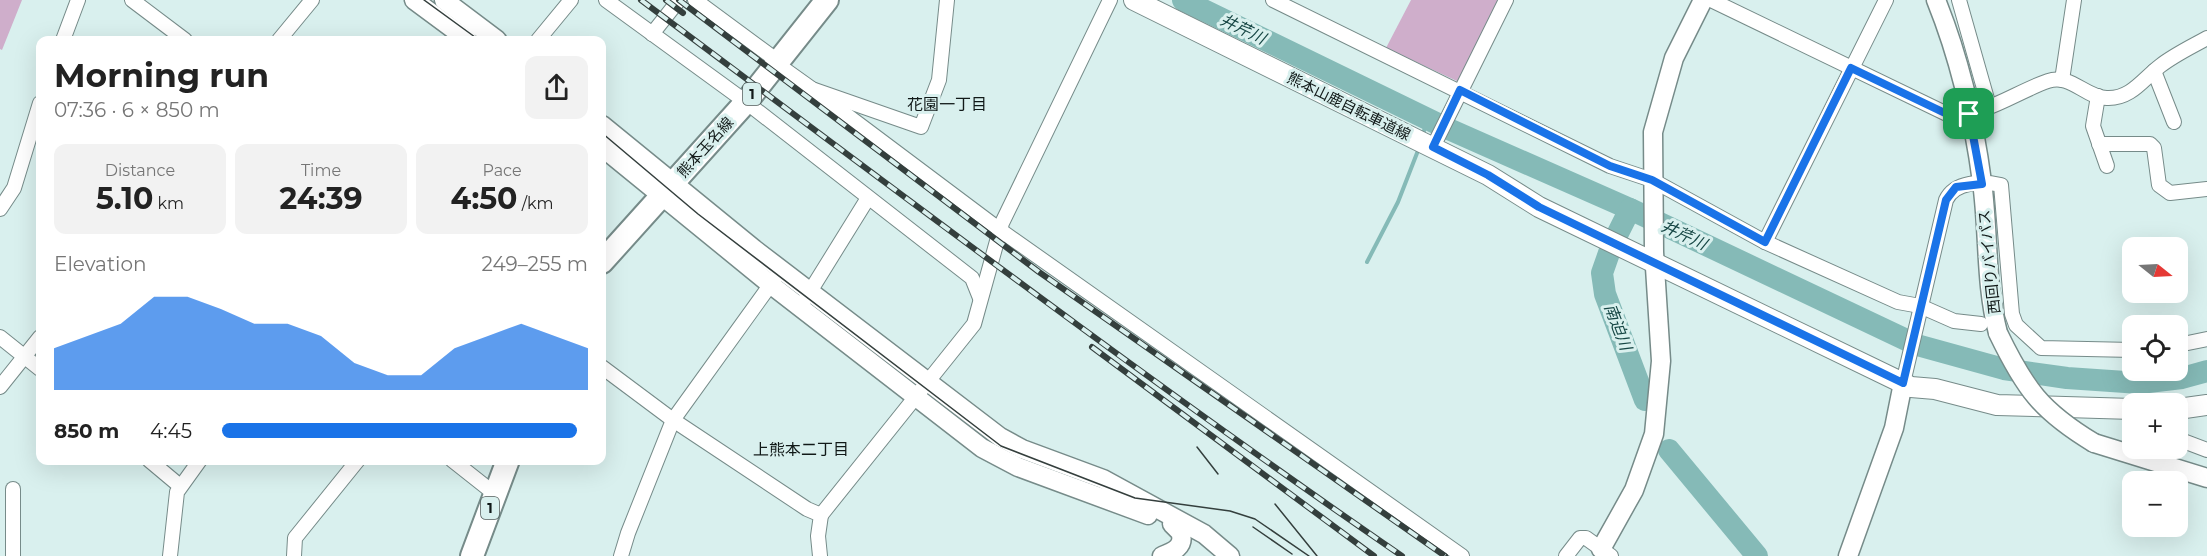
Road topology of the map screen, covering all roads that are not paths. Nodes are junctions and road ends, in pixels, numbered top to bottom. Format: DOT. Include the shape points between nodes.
graph roads {
  1 [pos="78,0"];
  2 [pos="132,0"];
  3 [pos="312,0"];
  4 [pos="414,0"];
  5 [pos="444,0"];
  6 [pos="571,0"];
  7 [pos="606,0"];
  8 [pos="679,0"];
  9 [pos="695,0"];
  10 [pos="827,0"];
  11 [pos="947,0"];
  12 [pos="1110,0"];
  13 [pos="1134,0"];
  14 [pos="1274,0"];
  15 [pos="1306,0"];
  16 [pos="1506,0"];
  17 [pos="1703,0"];
  18 [pos="1711,0"];
  19 [pos="1886,0"];
  20 [pos="1936,0"];
  21 [pos="1959,0"];
  22 [pos="2074,0"];
  23 [pos="1299,14"];
  24 [pos="652,34"];
  25 [pos="64,36"];
  26 [pos="180,36"];
  27 [pos="282,36"];
  28 [pos="463,36"];
  29 [pos="492,36"];
  30 [pos="541,36"];
  31 [pos="2206,41"];
  32 [pos="778,63"];
  33 [pos="1851,68"];
  34 [pos="2154,71"];
  35 [pos="2062,81"];
  36 [pos="812,89"];
  37 [pos="1460,90"];
  38 [pos="2098,96"];
  39 [pos="746,102"];
  40 [pos="1989,106"];
  41 [pos="1969,114"];
  42 [pos="2174,122"];
  43 [pos="606,129"];
  44 [pos="35,135"];
  45 [pos="1425,144"];
  46 [pos="2099,144"];
  47 [pos="606,150"];
  48 [pos="2107,166"];
  49 [pos="1652,184"];
  50 [pos="1982,184"];
  51 [pos="2207,189"];
  52 [pos="666,190"];
  53 [pos="868,198"];
  54 [pos="0,209"];
  55 [pos="1000,230"];
  56 [pos="1765,242"];
  57 [pos="606,258"];
  58 [pos="1654,258"];
  59 [pos="776,277"];
  60 [pos="980,298"];
  61 [pos="805,300"];
  62 [pos="1919,309"];
  63 [pos="1981,324"];
  64 [pos="2007,328"];
  65 [pos="0,337"];
  66 [pos="2207,339"];
  67 [pos="36,342"];
  68 [pos="2188,343"];
  69 [pos="2122,350"];
  70 [pos="25,356"];
  71 [pos="36,366"];
  72 [pos="606,370"];
  73 [pos="1904,378"];
  74 [pos="928,383"];
  75 [pos="0,387"];
  76 [pos="917,397"];
  77 [pos="2207,405"];
  78 [pos="2188,408"];
  79 [pos="2122,413"];
  80 [pos="673,420"];
  81 [pos="2188,443"];
  82 [pos="2207,450"];
  83 [pos="156,465"];
  84 [pos="196,465"];
  85 [pos="354,465"];
  86 [pos="458,465"];
  87 [pos="506,465"];
  88 [pos="2207,478"];
  89 [pos="180,486"];
  90 [pos="13,489"];
  91 [pos="495,494"];
  92 [pos="821,515"];
  93 [pos="1172,524"];
  94 [pos="1204,534"];
  95 [pos="1606,552"];
  96 [pos="13,556"];
  97 [pos="170,556"];
  98 [pos="294,556"];
  99 [pos="472,556"];
  100 [pos="621,556"];
  101 [pos="820,556"];
  102 [pos="1162,556"];
  103 [pos="1230,556"];
  104 [pos="1462,556"];
  105 [pos="1566,556"];
  106 [pos="1848,556"];
  1 -- 25 [label="street"];
  2 -- 26 [label="street"];
  3 -- 27 [label="street"];
  4 -- 28 [label="street"];
  5 -- 29 [label="street"];
  6 -- 30 [label="street"];
  7 -- 24 [label="street"];
  8 -- 24 [label="street"];
  9 -- 32 [label="street"];
  10 -- 32 [label="main road, 熊本玉名線 / 1"];
  11 -- 36 [label="street" via="939,80 921,127"];
  12 -- 55 [label="street"];
  13 -- 45 [label="main road, 熊本山鹿自転車道線"];
  14 -- 23 [label="street"];
  15 -- 23 [label="street"];
  16 -- 37 [label="street"];
  17 -- 49 [label="street" via="1674,58 1662,95 1653,132"];
  18 -- 33 [label="street"];
  19 -- 33 [label="street"];
  20 -- 41 [label="street, 西回りバイパス" via="1946,23"];
  21 -- 40 [label="street"];
  22 -- 35 [label="street"];
  23 -- 37 [label="street"];
  24 -- 39 [label="street"];
  31 -- 34 [label="street"];
  32 -- 36 [label="street"];
  32 -- 39 [label="main road, 熊本玉名線 / 1"];
  33 -- 41 [label="street" via="1949,115"];
  33 -- 56 [label="street"];
  34 -- 38 [label="street" via="2135,90 2108,99"];
  34 -- 42 [label="street"];
  35 -- 38 [label="street" via="2071,81"];
  35 -- 40 [label="street" via="2051,79"];
  36 -- 55 [label="street"];
  37 -- 45 [label="street"];
  37 -- 49 [label="street"];
  38 -- 46 [label="street" via="2093,126"];
  39 -- 52 [label="main road, 熊本玉名線 / 1"];
  39 -- 53 [label="street"];
  40 -- 41 [label="street"];
  41 -- 50 [label="street, 西回りバイパス"];
  43 -- 52 [label="street"];
  44 -- 54 [label="street" via="14,188"];
  45 -- 58 [label="main road, 熊本山鹿自転車道線" via="1488,175 1539,207"];
  46 -- 48 [label="street"];
  46 -- 51 [label="street" via="2150,144 2154,148 2159,185 2170,193"];
  47 -- 52 [label="street"];
  49 -- 56 [label="street"];
  49 -- 58 [label="street"];
  50 -- 62 [label="street" via="1956,187 1950,192"];
  50 -- 64 [label="street, 西回りバイパス" via="1990,303"];
  52 -- 57 [label="main road, 熊本玉名線 / 1"];
  52 -- 59 [label="street"];
  53 -- 60 [label="street" via="972,278"];
  53 -- 61 [label="street"];
  55 -- 60 [label="street"];
  55 -- 104 [label="street"];
  56 -- 62 [label="street"];
  58 -- 73 [label="main road, 熊本山鹿自転車道線"];
  58 -- 95 [label="street" via="1661,361 1654,434"];
  59 -- 61 [label="street"];
  59 -- 80 [label="street"];
  60 -- 74 [label="street" via="974,324"];
  61 -- 74 [label="street"];
  61 -- 76 [label="street"];
  62 -- 63 [label="street"];
  62 -- 73 [label="street"];
  64 -- 69 [label="street" via="2041,348"];
  64 -- 88 [label="street, 西回りバイパス, bridge" via="2012,363 2041,405 2063,424 2094,443"];
  65 -- 70 [label="street"];
  66 -- 68 [label="street"];
  67 -- 70 [label="street"];
  70 -- 71 [label="street"];
  70 -- 75 [label="street"];
  72 -- 80 [label="street"];
  73 -- 79 [label="main road, 熊本山鹿自転車道線" via="1997,405"];
  73 -- 106 [label="street" via="1894,428"];
  74 -- 76 [label="street"];
  74 -- 94 [label="street" via="1010,444 1103,479"];
  76 -- 92 [label="street"];
  76 -- 93 [label="street" via="995,456"];
  77 -- 78 [label="main road"];
  80 -- 92 [label="street"];
  80 -- 100 [label="street"];
  81 -- 82 [label="street"];
  83 -- 89 [label="street"];
  84 -- 89 [label="street"];
  85 -- 98 [label="street" via="295,538"];
  86 -- 91 [label="street"];
  87 -- 91 [label="main road, 1"];
  89 -- 97 [label="street"];
  90 -- 96 [label="street"];
  91 -- 99 [label="main road, 1"];
  92 -- 101 [label="street"];
  93 -- 94 [label="street"];
  93 -- 102 [label="street" via="1182,541 1177,549"];
  94 -- 103 [label="street"];
  95 -- 105 [label="street" via="1590,539 1581,538"];
}
